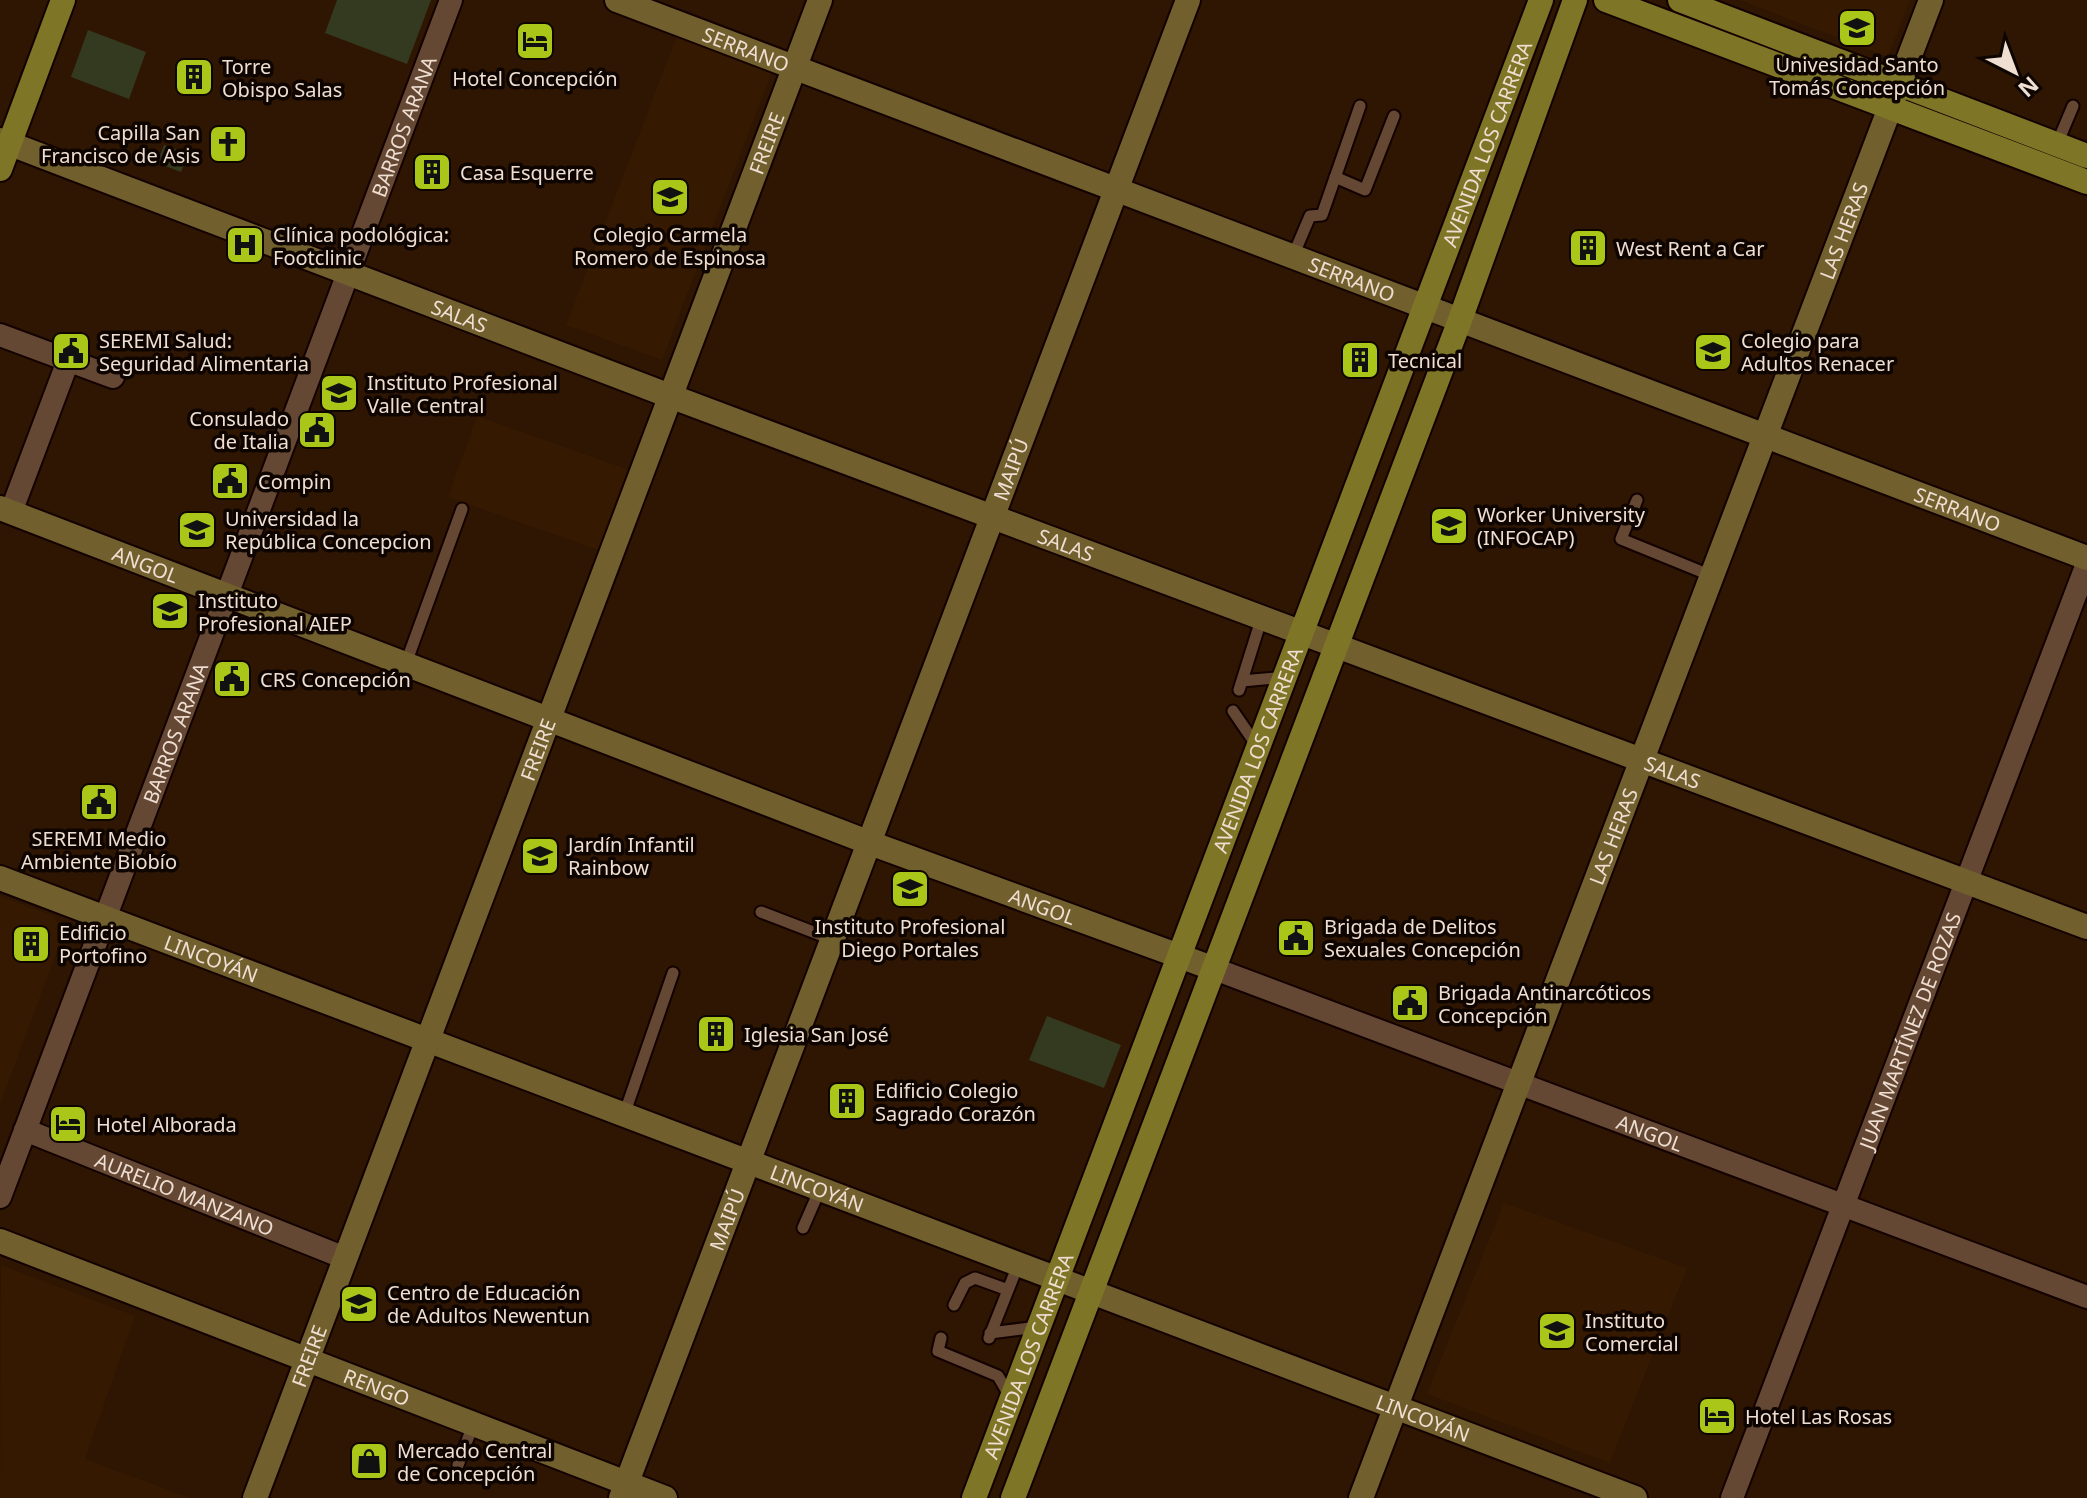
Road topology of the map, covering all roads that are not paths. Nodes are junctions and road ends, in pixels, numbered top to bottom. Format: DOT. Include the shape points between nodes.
graph roads {
  1 [pos="63,0"];
  2 [pos="451,0"];
  3 [pos="617,0"];
  4 [pos="820,0"];
  5 [pos="1188,0"];
  6 [pos="1541,0"];
  7 [pos="1575,0"];
  8 [pos="1606,0"];
  9 [pos="1680,0"];
  10 [pos="1931,0"];
  11 [pos="794,67"];
  12 [pos="1899,84"];
  13 [pos="1360,106"];
  14 [pos="2073,106"];
  15 [pos="1890,107"];
  16 [pos="1394,116"];
  17 [pos="5,141"];
  18 [pos="2057,144"];
  19 [pos="2087,156"];
  20 [pos="0,169"];
  21 [pos="1335,177"];
  22 [pos="2087,182"];
  23 [pos="1117,190"];
  24 [pos="1292,257"];
  25 [pos="349,273"];
  26 [pos="1425,307"];
  27 [pos="1460,320"];
  28 [pos="0,335"];
  29 [pos="68,361"];
  30 [pos="113,377"];
  31 [pos="670,396"];
  32 [pos="1765,435"];
  33 [pos="1637,500"];
  34 [pos="462,509"];
  35 [pos="6,510"];
  36 [pos="996,515"];
  37 [pos="2087,561"];
  38 [pos="1712,576"];
  39 [pos="228,595"];
  40 [pos="1262,616"];
  41 [pos="1303,632"];
  42 [pos="1336,644"];
  43 [pos="406,663"];
  44 [pos="1286,677"];
  45 [pos="1233,711"];
  46 [pos="548,718"];
  47 [pos="1259,749"];
  48 [pos="1642,759"];
  49 [pos="870,843"];
  50 [pos="0,878"];
  51 [pos="1964,881"];
  52 [pos="761,912"];
  53 [pos="105,919"];
  54 [pos="2087,927"];
  55 [pos="834,940"];
  56 [pos="1179,956"];
  57 [pos="1212,968"];
  58 [pos="673,973"];
  59 [pos="427,1040"];
  60 [pos="1519,1084"];
  61 [pos="624,1115"];
  62 [pos="25,1130"];
  63 [pos="749,1162"];
  64 [pos="820,1189"];
  65 [pos="0,1197"];
  66 [pos="1842,1205"];
  67 [pos="803,1228"];
  68 [pos="0,1241"];
  69 [pos="345,1258"];
  70 [pos="1018,1264"];
  71 [pos="1056,1279"];
  72 [pos="1008,1290"];
  73 [pos="1091,1292"];
  74 [pos="2087,1297"];
  75 [pos="954,1305"];
  76 [pos="1038,1327"];
  77 [pos="941,1338"];
  78 [pos="306,1361"];
  79 [pos="1011,1400"];
  80 [pos="1396,1407"];
  81 [pos="473,1425"];
  82 [pos="458,1465"];
  83 [pos="624,1491"];
  84 [pos="255,1498"];
  85 [pos="665,1498"];
  86 [pos="974,1498"];
  87 [pos="1013,1498"];
  88 [pos="1361,1498"];
  89 [pos="1635,1498"];
  90 [pos="1732,1498"];
  1 -- 17 [label="main road"];
  2 -- 25 [label="street, BARROS ARANA"];
  3 -- 11 [label="street, SERRANO"];
  4 -- 11 [label="street, FREIRE"];
  5 -- 23 [label="street, MAIPÚ"];
  6 -- 26 [label="main road, AVENIDA LOS CARRERA"];
  7 -- 27 [label="main road, AVENIDA LOS CARRERA"];
  8 -- 15 [label="main road"];
  9 -- 12 [label="main road"];
  10 -- 12 [label="street, LAS HERAS"];
  11 -- 23 [label="street, SERRANO"];
  11 -- 31 [label="street, FREIRE"];
  12 -- 15 [label="street, LAS HERAS"];
  12 -- 18 [label="main road"];
  13 -- 21 [label="lane"];
  14 -- 18 [label="lane"];
  15 -- 22 [label="main road"];
  15 -- 32 [label="street, LAS HERAS"];
  16 -- 21 [label="lane" via="1365,190"];
  17 -- 20 [label="main road"];
  17 -- 25 [label="street, SALAS"];
  18 -- 19 [label="main road"];
  21 -- 24 [label="lane" via="1322,215 1310,216"];
  23 -- 24 [label="street, SERRANO"];
  23 -- 36 [label="street, MAIPÚ"];
  24 -- 26 [label="street, SERRANO"];
  25 -- 31 [label="street, SALAS"];
  25 -- 39 [label="street, BARROS ARANA"];
  26 -- 27 [label="street, SERRANO"];
  26 -- 41 [label="main road, AVENIDA LOS CARRERA"];
  27 -- 32 [label="street, SERRANO"];
  27 -- 42 [label="main road, AVENIDA LOS CARRERA"];
  28 -- 29 [label="street"];
  29 -- 30 [label="street"];
  29 -- 35 [label="street"];
  31 -- 36 [label="street, SALAS"];
  31 -- 46 [label="street, FREIRE"];
  32 -- 37 [label="street, SERRANO"];
  32 -- 38 [label="street, LAS HERAS"];
  33 -- 38 [label="lane" via="1621,539"];
  34 -- 43 [label="lane"];
  35 -- 39 [label="street, ANGOL"];
  36 -- 40 [label="street, SALAS"];
  36 -- 49 [label="street, MAIPÚ"];
  37 -- 51 [label="street, JUAN MARTÍNEZ DE ROZAS"];
  38 -- 48 [label="street, LAS HERAS"];
  39 -- 43 [label="street, ANGOL"];
  39 -- 53 [label="street, BARROS ARANA"];
  40 -- 41 [label="street, SALAS"];
  40 -- 44 [label="lane" via="1240,685"];
  41 -- 42 [label="street, SALAS"];
  41 -- 44 [label="main road, AVENIDA LOS CARRERA"];
  42 -- 48 [label="street, SALAS"];
  42 -- 57 [label="main road, AVENIDA LOS CARRERA"];
  43 -- 46 [label="street, ANGOL"];
  44 -- 47 [label="main road, AVENIDA LOS CARRERA"];
  45 -- 47 [label="lane"];
  46 -- 49 [label="street, ANGOL"];
  46 -- 59 [label="street, FREIRE"];
  47 -- 56 [label="main road, AVENIDA LOS CARRERA"];
  48 -- 51 [label="street, SALAS"];
  48 -- 60 [label="street, LAS HERAS"];
  49 -- 55 [label="street, MAIPÚ"];
  49 -- 56 [label="street, ANGOL"];
  50 -- 53 [label="street, LINCOYÁN"];
  51 -- 54 [label="street, SALAS"];
  51 -- 66 [label="street, JUAN MARTÍNEZ DE ROZAS"];
  52 -- 55 [label="lane"];
  53 -- 59 [label="street, LINCOYÁN"];
  53 -- 62 [label="street, BARROS ARANA"];
  55 -- 63 [label="street, MAIPÚ"];
  56 -- 57 [label="street, ANGOL"];
  56 -- 71 [label="main road, AVENIDA LOS CARRERA"];
  57 -- 60 [label="street, ANGOL"];
  57 -- 73 [label="main road, AVENIDA LOS CARRERA"];
  58 -- 61 [label="lane"];
  59 -- 61 [label="street, LINCOYÁN"];
  59 -- 69 [label="street, FREIRE"];
  60 -- 66 [label="street, ANGOL"];
  60 -- 80 [label="street, LAS HERAS"];
  61 -- 63 [label="street, LINCOYÁN"];
  62 -- 65 [label="street, BARROS ARANA"];
  62 -- 69 [label="street, AURELIO MANZANO"];
  63 -- 64 [label="street, LINCOYÁN"];
  63 -- 83 [label="street, MAIPÚ"];
  64 -- 67 [label="lane"];
  64 -- 70 [label="street, LINCOYÁN"];
  66 -- 74 [label="street, ANGOL"];
  66 -- 90 [label="street, JUAN MARTÍNEZ DE ROZAS"];
  68 -- 78 [label="street, RENGO"];
  69 -- 78 [label="street, FREIRE"];
  70 -- 71 [label="street, LINCOYÁN"];
  70 -- 72 [label="lane"];
  71 -- 73 [label="street, LINCOYÁN"];
  71 -- 76 [label="main road, AVENIDA LOS CARRERA"];
  72 -- 75 [label="lane" via="975,1278 965,1283"];
  72 -- 76 [label="lane" via="990,1336"];
  73 -- 80 [label="street, LINCOYÁN"];
  73 -- 87 [label="main road, AVENIDA LOS CARRERA"];
  76 -- 79 [label="main road, AVENIDA LOS CARRERA"];
  77 -- 79 [label="lane" via="938,1351 984,1365 1004,1383"];
  78 -- 81 [label="street, RENGO"];
  78 -- 84 [label="street, FREIRE"];
  79 -- 86 [label="main road, AVENIDA LOS CARRERA"];
  80 -- 88 [label="street, LAS HERAS"];
  80 -- 89 [label="street, LINCOYÁN"];
  81 -- 82 [label="lane"];
  81 -- 83 [label="street, RENGO"];
  83 -- 85 [label="street, RENGO"];
}
